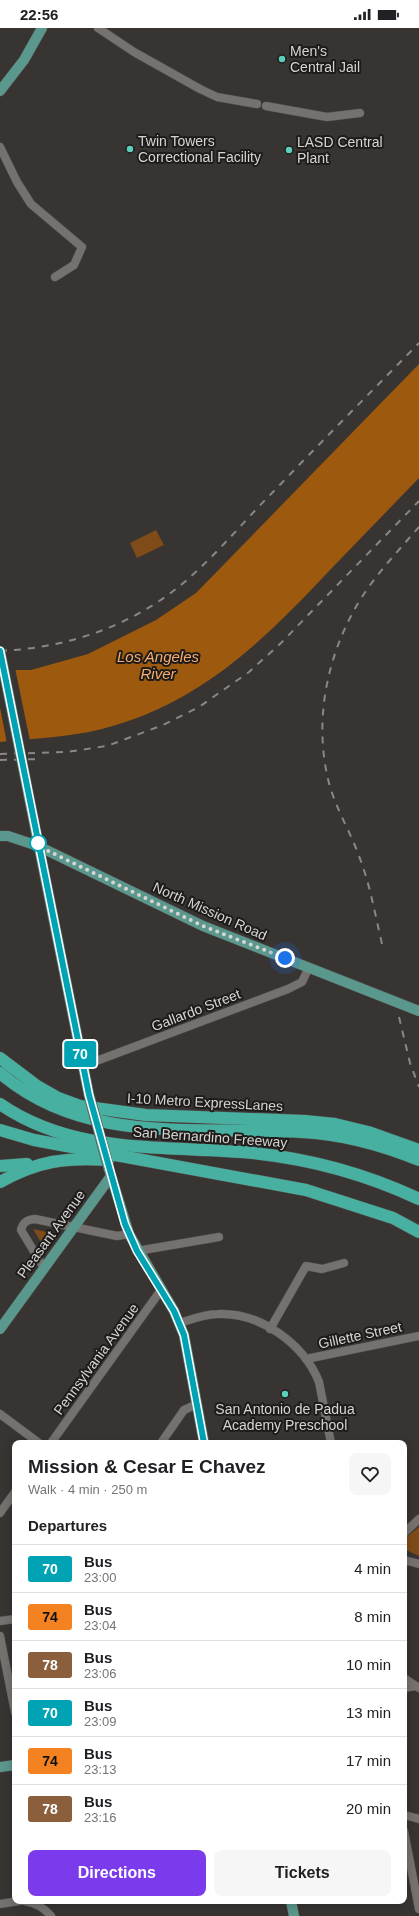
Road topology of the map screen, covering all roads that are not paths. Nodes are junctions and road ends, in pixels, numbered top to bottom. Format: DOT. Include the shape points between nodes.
graph roads {
  1 [pos="42,28"];
  2 [pos="98,28"];
  3 [pos="0,91"];
  4 [pos="257,104"];
  5 [pos="266,106"];
  6 [pos="360,113"];
  7 [pos="0,147"];
  8 [pos="55,277"];
  9 [pos="0,651"];
  10 [pos="0,836"];
  11 [pos="38,846"];
  12 [pos="309,968"];
  13 [pos="419,1011"];
  14 [pos="0,1058"];
  15 [pos="83,1066"];
  16 [pos="0,1073"];
  17 [pos="0,1104"];
  18 [pos="0,1130"];
  19 [pos="419,1150"];
  20 [pos="419,1160"];
  21 [pos="52,1161"];
  22 [pos="173,1165"];
  23 [pos="0,1166"];
  24 [pos="345,1170"];
  25 [pos="110,1173"];
  26 [pos="0,1182"];
  27 [pos="419,1192"];
  28 [pos="419,1199"];
  29 [pos="74,1228"];
  30 [pos="419,1232"];
  31 [pos="129,1234"];
  32 [pos="219,1237"];
  33 [pos="137,1251"];
  34 [pos="344,1263"];
  35 [pos="44,1268"];
  36 [pos="161,1290"];
  37 [pos="180,1323"];
  38 [pos="0,1329"];
  39 [pos="270,1329"];
  40 [pos="419,1336"];
  41 [pos="306,1359"];
  42 [pos="196,1404"];
  43 [pos="0,1414"];
  44 [pos="35,1440"];
  45 [pos="53,1440"];
  46 [pos="163,1440"];
  47 [pos="203,1440"];
  48 [pos="330,1440"];
  49 [pos="12,1496"];
  50 [pos="0,1513"];
  51 [pos="419,1519"];
  52 [pos="407,1530"];
  53 [pos="407,1561"];
  54 [pos="419,1564"];
  55 [pos="12,1619"];
  56 [pos="0,1621"];
  57 [pos="0,1636"];
  58 [pos="407,1680"];
  59 [pos="417,1687"];
  60 [pos="407,1688"];
  61 [pos="12,1697"];
  62 [pos="12,1765"];
  63 [pos="0,1767"];
  64 [pos="407,1815"];
  65 [pos="419,1819"];
  66 [pos="407,1847"];
  67 [pos="12,1902"];
  68 [pos="0,1904"];
  69 [pos="37,1904"];
  70 [pos="292,1904"];
  71 [pos="419,1909"];
  72 [pos="51,1916"];
  73 [pos="294,1916"];
  1 -- 3 [label="main road" via="24,60"];
  2 -- 4 [label="street" via="134,52 200,89 217,97"];
  5 -- 6 [label="street" via="327,117"];
  7 -- 8 [label="street" via="31,204 82,247 74,265"];
  9 -- 11 [label="main road, bridge"];
  10 -- 11 [label="main road, North Mission Road" via="8,836"];
  11 -- 12 [label="main road, North Mission Road" via="203,926"];
  11 -- 15 [label="main road"];
  12 -- 13 [label="main road, North Mission Road"];
  12 -- 15 [label="street, Gallardo Street" via="302,982 288,989"];
  14 -- 19 [label="highway, I-10 Metro ExpressLanes" via="37,1086 58,1098 80,1106 146,1115 335,1124 368,1132"];
  15 -- 25 [label="main road, bridge"];
  16 -- 20 [label="highway, I-10 Metro ExpressLanes" via="44,1104 113,1125 145,1129 303,1132 332,1135 368,1142"];
  17 -- 24 [label="highway, San Bernardino Freeway" via="40,1125 103,1143 268,1155"];
  18 -- 22 [label="highway" via="34,1140"];
  21 -- 22 [label="highway" via="86,1159"];
  21 -- 23 [label="highway"];
  21 -- 26 [label="highway" via="17,1172"];
  22 -- 30 [label="highway" via="306,1190 393,1218"];
  24 -- 27 [label="highway" via="397,1182"];
  24 -- 28 [label="highway, San Bernardino Freeway"];
  25 -- 29 [label="main road, Pleasant Avenue"];
  25 -- 31 [label="main road"];
  29 -- 31 [label="street" via="117,1236"];
  29 -- 35 [label="main road, Pleasant Avenue"];
  29 -- 35 [label="street" via="35,1220 28,1220 22,1224 21,1230"];
  31 -- 33 [label="main road"];
  32 -- 33 [label="street"];
  33 -- 36 [label="main road"];
  34 -- 39 [label="street" via="322,1269 306,1266"];
  35 -- 38 [label="main road, Pleasant Avenue"];
  36 -- 37 [label="main road"];
  36 -- 45 [label="street, Pennsylvania Avenue"];
  37 -- 39 [label="street" via="208,1314 220,1314 254,1320"];
  37 -- 42 [label="main road" via="188,1349"];
  39 -- 41 [label="street" via="292,1344"];
  40 -- 41 [label="street, Gillette Street"];
  41 -- 48 [label="street" via="320,1382"];
  42 -- 46 [label="street" via="184,1410"];
  42 -- 47 [label="main road"];
  43 -- 44 [label="street"];
  49 -- 50 [label="street"];
  51 -- 52 [label="street"];
  53 -- 54 [label="street"];
  55 -- 56 [label="street"];
  57 -- 61 [label="street"];
  58 -- 59 [label="street"];
  59 -- 60 [label="street"];
  62 -- 63 [label="main road"];
  64 -- 65 [label="street"];
  66 -- 71 [label="street"];
  67 -- 68 [label="street"];
  69 -- 72 [label="street"];
  70 -- 73 [label="main road"];
}
